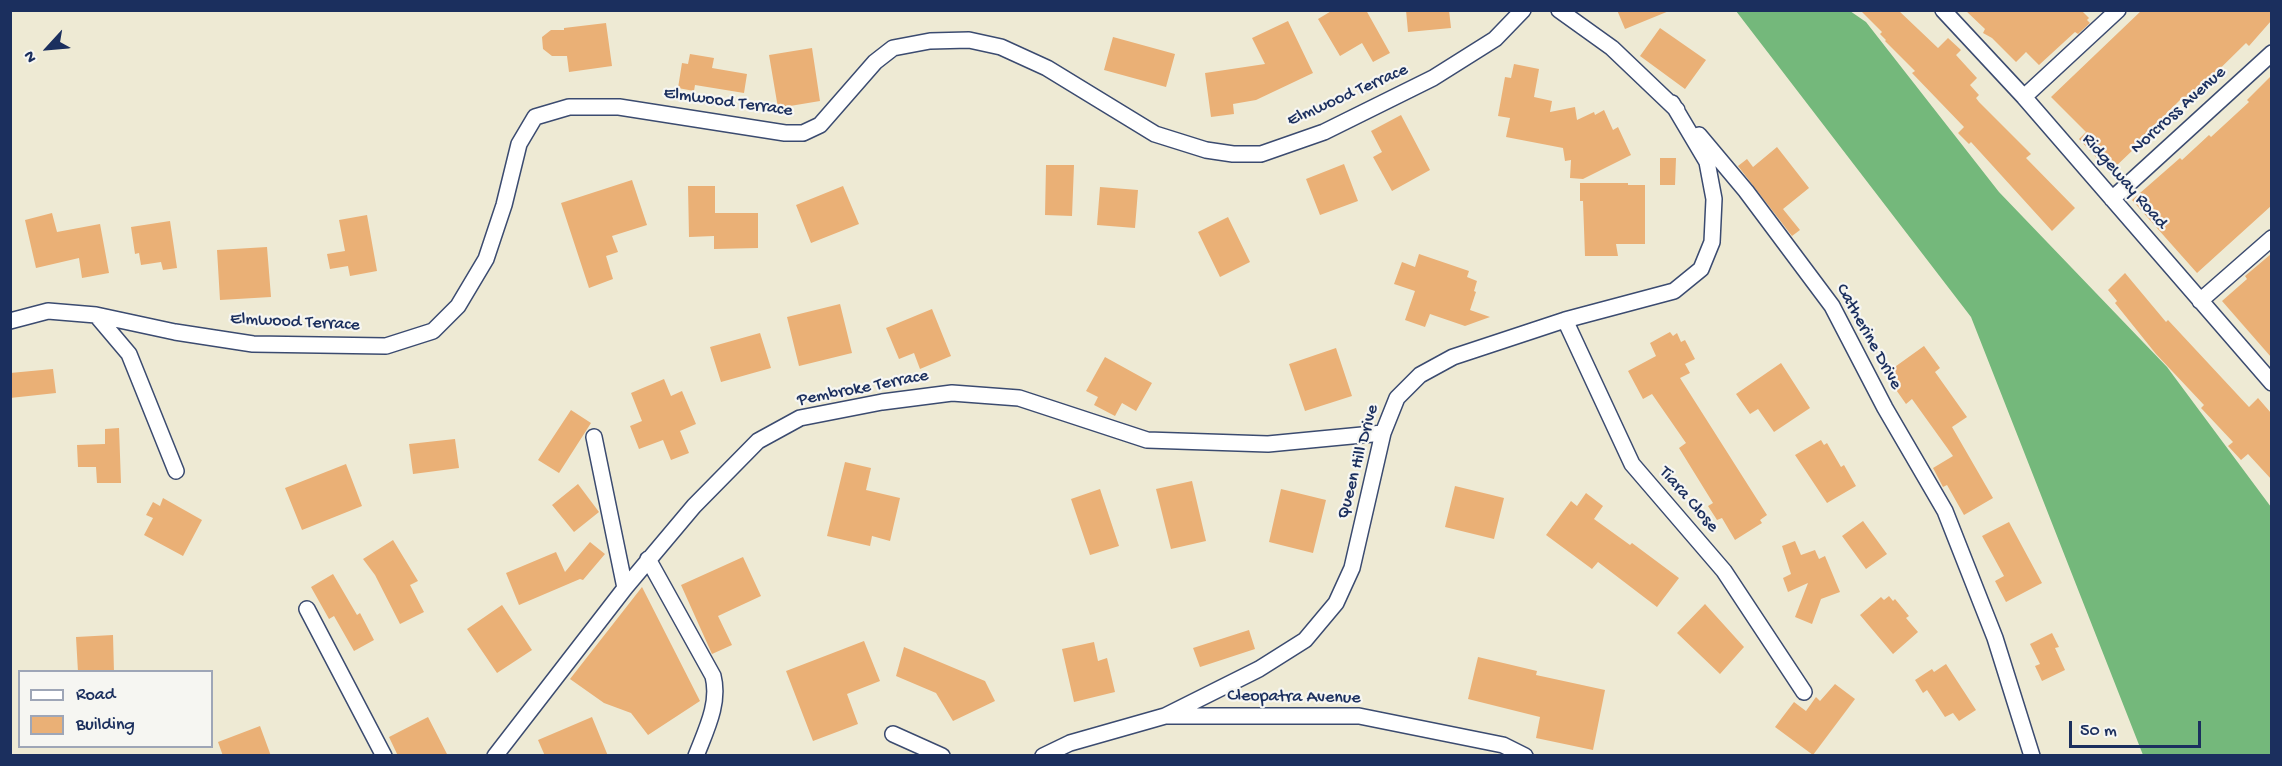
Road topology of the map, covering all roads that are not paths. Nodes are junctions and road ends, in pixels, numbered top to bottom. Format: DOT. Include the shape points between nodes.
graph roads {
  1 [pos="1523,10"];
  2 [pos="1559,10"];
  3 [pos="1943,10"];
  4 [pos="2118,10"];
  5 [pos="2271,53"];
  6 [pos="2024,97"];
  7 [pos="1672,103"];
  8 [pos="2112,199"];
  9 [pos="2271,238"];
  10 [pos="2200,302"];
  11 [pos="96,315"];
  12 [pos="1565,320"];
  13 [pos="10,321"];
  14 [pos="2271,383"];
  15 [pos="1383,433"];
  16 [pos="594,437"];
  17 [pos="176,471"];
  18 [pos="648,559"];
  19 [pos="625,588"];
  20 [pos="307,609"];
  21 [pos="1804,692"];
  22 [pos="1165,716"];
  23 [pos="893,734"];
  24 [pos="499,754"];
  25 [pos="384,756"];
  26 [pos="696,756"];
  27 [pos="942,756"];
  28 [pos="1043,756"];
  29 [pos="1525,756"];
  30 [pos="2032,756"];
  1 -- 11 [label="street, Elmwood Terrace" via="1495,39 1433,78 1323,132 1261,154 1206,150 1155,134 1047,68 1001,47 969,40 930,41 893,48 875,62 820,125 803,133 619,107 569,107 535,117 519,144 486,259 458,306 434,331 386,346 253,344"];
  2 -- 7 [label="street, Catherine Drive" via="1612,48"];
  3 -- 6 [label="street, Ridgeway Road"];
  4 -- 6 [label="street"];
  5 -- 8 [label="street, Norcross Avenue"];
  6 -- 8 [label="street, Ridgeway Road"];
  7 -- 12 [label="street, Queen Hill Drive" via="1707,162 1714,199 1712,242 1701,269 1674,291"];
  7 -- 30 [label="street, Catherine Drive" via="1746,191 1832,306 1945,511 1995,638"];
  8 -- 10 [label="street, Ridgeway Road"];
  9 -- 10 [label="street"];
  10 -- 14 [label="street, Ridgeway Road"];
  11 -- 13 [label="street, Elmwood Terrace" via="48,311"];
  11 -- 17 [label="street" via="129,354"];
  12 -- 15 [label="street, Queen Hill Drive" via="1453,357 1420,375 1397,398"];
  12 -- 21 [label="street, Tiara Close" via="1632,464 1724,571"];
  15 -- 18 [label="street, Pembroke Terrace" via="1268,444 1147,440 1019,398 952,393 882,402 800,418 758,441"];
  15 -- 22 [label="street, Queen Hill Drive" via="1352,568 1336,603 1305,640 1259,669"];
  16 -- 19 [label="street"];
  18 -- 19 [label="street, Pembroke Terrace"];
  18 -- 26 [label="street" via="716,687 713,709"];
  19 -- 24 [label="street, Pembroke Terrace"];
  20 -- 25 [label="street"];
  22 -- 28 [label="street, Queen Hill Drive" via="1070,743"];
  22 -- 29 [label="street, Cleopatra Avenue" via="1359,716 1503,745"];
  23 -- 27 [label="street"];
}
